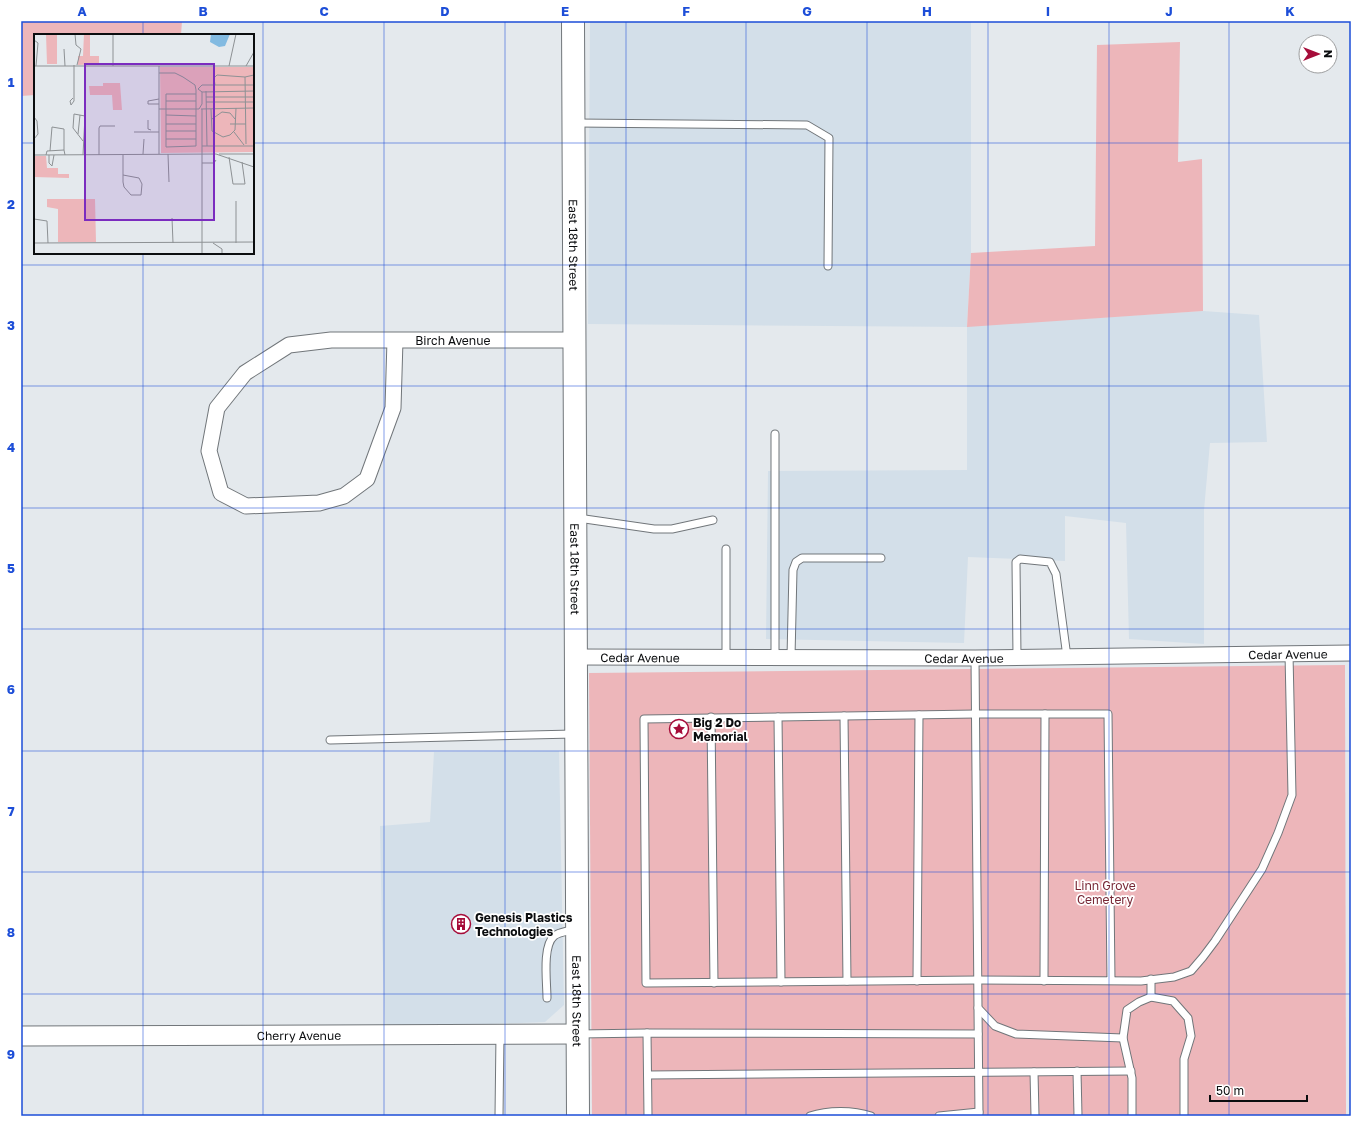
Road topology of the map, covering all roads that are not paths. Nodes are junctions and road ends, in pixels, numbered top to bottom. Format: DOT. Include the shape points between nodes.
graph roads {
  1 [pos="573,21"];
  2 [pos="574,123"];
  3 [pos="828,266"];
  4 [pos="395,340"];
  5 [pos="575,340"];
  6 [pos="775,434"];
  7 [pos="576,517"];
  8 [pos="713,520"];
  9 [pos="726,549"];
  10 [pos="881,558"];
  11 [pos="1351,653"];
  12 [pos="1289,654"];
  13 [pos="726,656"];
  14 [pos="1067,656"];
  15 [pos="576,657"];
  16 [pos="1017,657"];
  17 [pos="776,658"];
  18 [pos="791,658"];
  19 [pos="975,658"];
  20 [pos="976,714"];
  21 [pos="1045,714"];
  22 [pos="919,715"];
  23 [pos="844,716"];
  24 [pos="711,717"];
  25 [pos="778,717"];
  26 [pos="576,734"];
  27 [pos="330,740"];
  28 [pos="577,928"];
  29 [pos="1151,979"];
  30 [pos="978,980"];
  31 [pos="847,981"];
  32 [pos="917,981"];
  33 [pos="1044,981"];
  34 [pos="1111,981"];
  35 [pos="714,982"];
  36 [pos="782,982"];
  37 [pos="1151,997"];
  38 [pos="547,998"];
  39 [pos="978,1008"];
  40 [pos="647,1032"];
  41 [pos="500,1034"];
  42 [pos="578,1034"];
  43 [pos="978,1034"];
  44 [pos="21,1036"];
  45 [pos="1123,1038"];
  46 [pos="1077,1071"];
  47 [pos="1130,1071"];
  48 [pos="1034,1072"];
  49 [pos="978,1073"];
  50 [pos="648,1075"];
  51 [pos="841,1114"];
  52 [pos="979,1114"];
  53 [pos="499,1116"];
  54 [pos="578,1116"];
  55 [pos="648,1116"];
  56 [pos="810,1116"];
  57 [pos="871,1116"];
  58 [pos="939,1116"];
  59 [pos="1035,1116"];
  60 [pos="1078,1116"];
  61 [pos="1132,1116"];
  62 [pos="1184,1116"];
  1 -- 2 [label="main road, East 18th Street"];
  2 -- 3 [label="lane" via="807,125 829,138"];
  2 -- 5 [label="main road, East 18th Street"];
  4 -- 4 [label="street, Birch Avenue" via="331,340 289,345 245,373 217,408 209,451 221,493 246,506 319,503 344,496 367,479 393,408"];
  4 -- 5 [label="street, Birch Avenue"];
  5 -- 7 [label="main road, East 18th Street"];
  6 -- 17 [label="lane"];
  7 -- 8 [label="lane" via="654,529 672,529"];
  7 -- 15 [label="main road, East 18th Street"];
  9 -- 13 [label="lane"];
  10 -- 18 [label="lane" via="802,558 796,562 793,570"];
  11 -- 12 [label="street, Cedar Avenue"];
  12 -- 14 [label="street, Cedar Avenue"];
  12 -- 29 [label="lane" via="1292,794 1278,833 1262,869 1204,957 1191,971 1174,977"];
  13 -- 15 [label="street, Cedar Avenue"];
  13 -- 17 [label="street, Cedar Avenue"];
  14 -- 16 [label="street, Cedar Avenue"];
  14 -- 16 [label="lane" via="1056,574 1050,562 1020,559 1016,562"];
  15 -- 26 [label="main road, East 18th Street"];
  16 -- 19 [label="street, Cedar Avenue"];
  17 -- 18 [label="street, Cedar Avenue"];
  18 -- 19 [label="street, Cedar Avenue"];
  19 -- 20 [label="lane"];
  20 -- 21 [label="lane"];
  20 -- 22 [label="lane"];
  20 -- 30 [label="lane"];
  21 -- 33 [label="lane"];
  21 -- 34 [label="lane" via="1108,714"];
  22 -- 23 [label="lane"];
  22 -- 32 [label="lane"];
  23 -- 25 [label="lane"];
  23 -- 31 [label="lane"];
  24 -- 25 [label="lane"];
  24 -- 35 [label="lane"];
  24 -- 35 [label="lane" via="644,719 646,983"];
  25 -- 36 [label="lane"];
  26 -- 27 [label="lane"];
  26 -- 28 [label="main road, East 18th Street"];
  28 -- 38 [label="lane" via="555,936 549,943"];
  28 -- 42 [label="main road, East 18th Street"];
  29 -- 34 [label="lane"];
  29 -- 37 [label="lane"];
  30 -- 32 [label="lane"];
  30 -- 33 [label="lane"];
  30 -- 39 [label="lane"];
  31 -- 32 [label="lane"];
  31 -- 36 [label="lane"];
  33 -- 34 [label="lane"];
  35 -- 36 [label="lane"];
  37 -- 45 [label="lane" via="1127,1010"];
  37 -- 62 [label="lane" via="1173,1001 1188,1018 1191,1036 1184,1059"];
  39 -- 43 [label="lane"];
  39 -- 45 [label="lane" via="994,1026 1016,1034"];
  40 -- 42 [label="lane"];
  40 -- 43 [label="lane"];
  40 -- 50 [label="lane"];
  41 -- 42 [label="street, Cherry Avenue"];
  41 -- 44 [label="street, Cherry Avenue"];
  41 -- 53 [label="lane"];
  42 -- 54 [label="main road, East 18th Street"];
  43 -- 49 [label="lane"];
  45 -- 47 [label="lane"];
  46 -- 47 [label="lane"];
  46 -- 48 [label="lane"];
  46 -- 60 [label="lane"];
  47 -- 61 [label="lane"];
  48 -- 49 [label="lane"];
  48 -- 59 [label="lane"];
  49 -- 50 [label="lane"];
  49 -- 52 [label="lane"];
  50 -- 55 [label="lane"];
  51 -- 56 [label="lane"];
  51 -- 57 [label="lane"];
  52 -- 58 [label="lane"];
}
